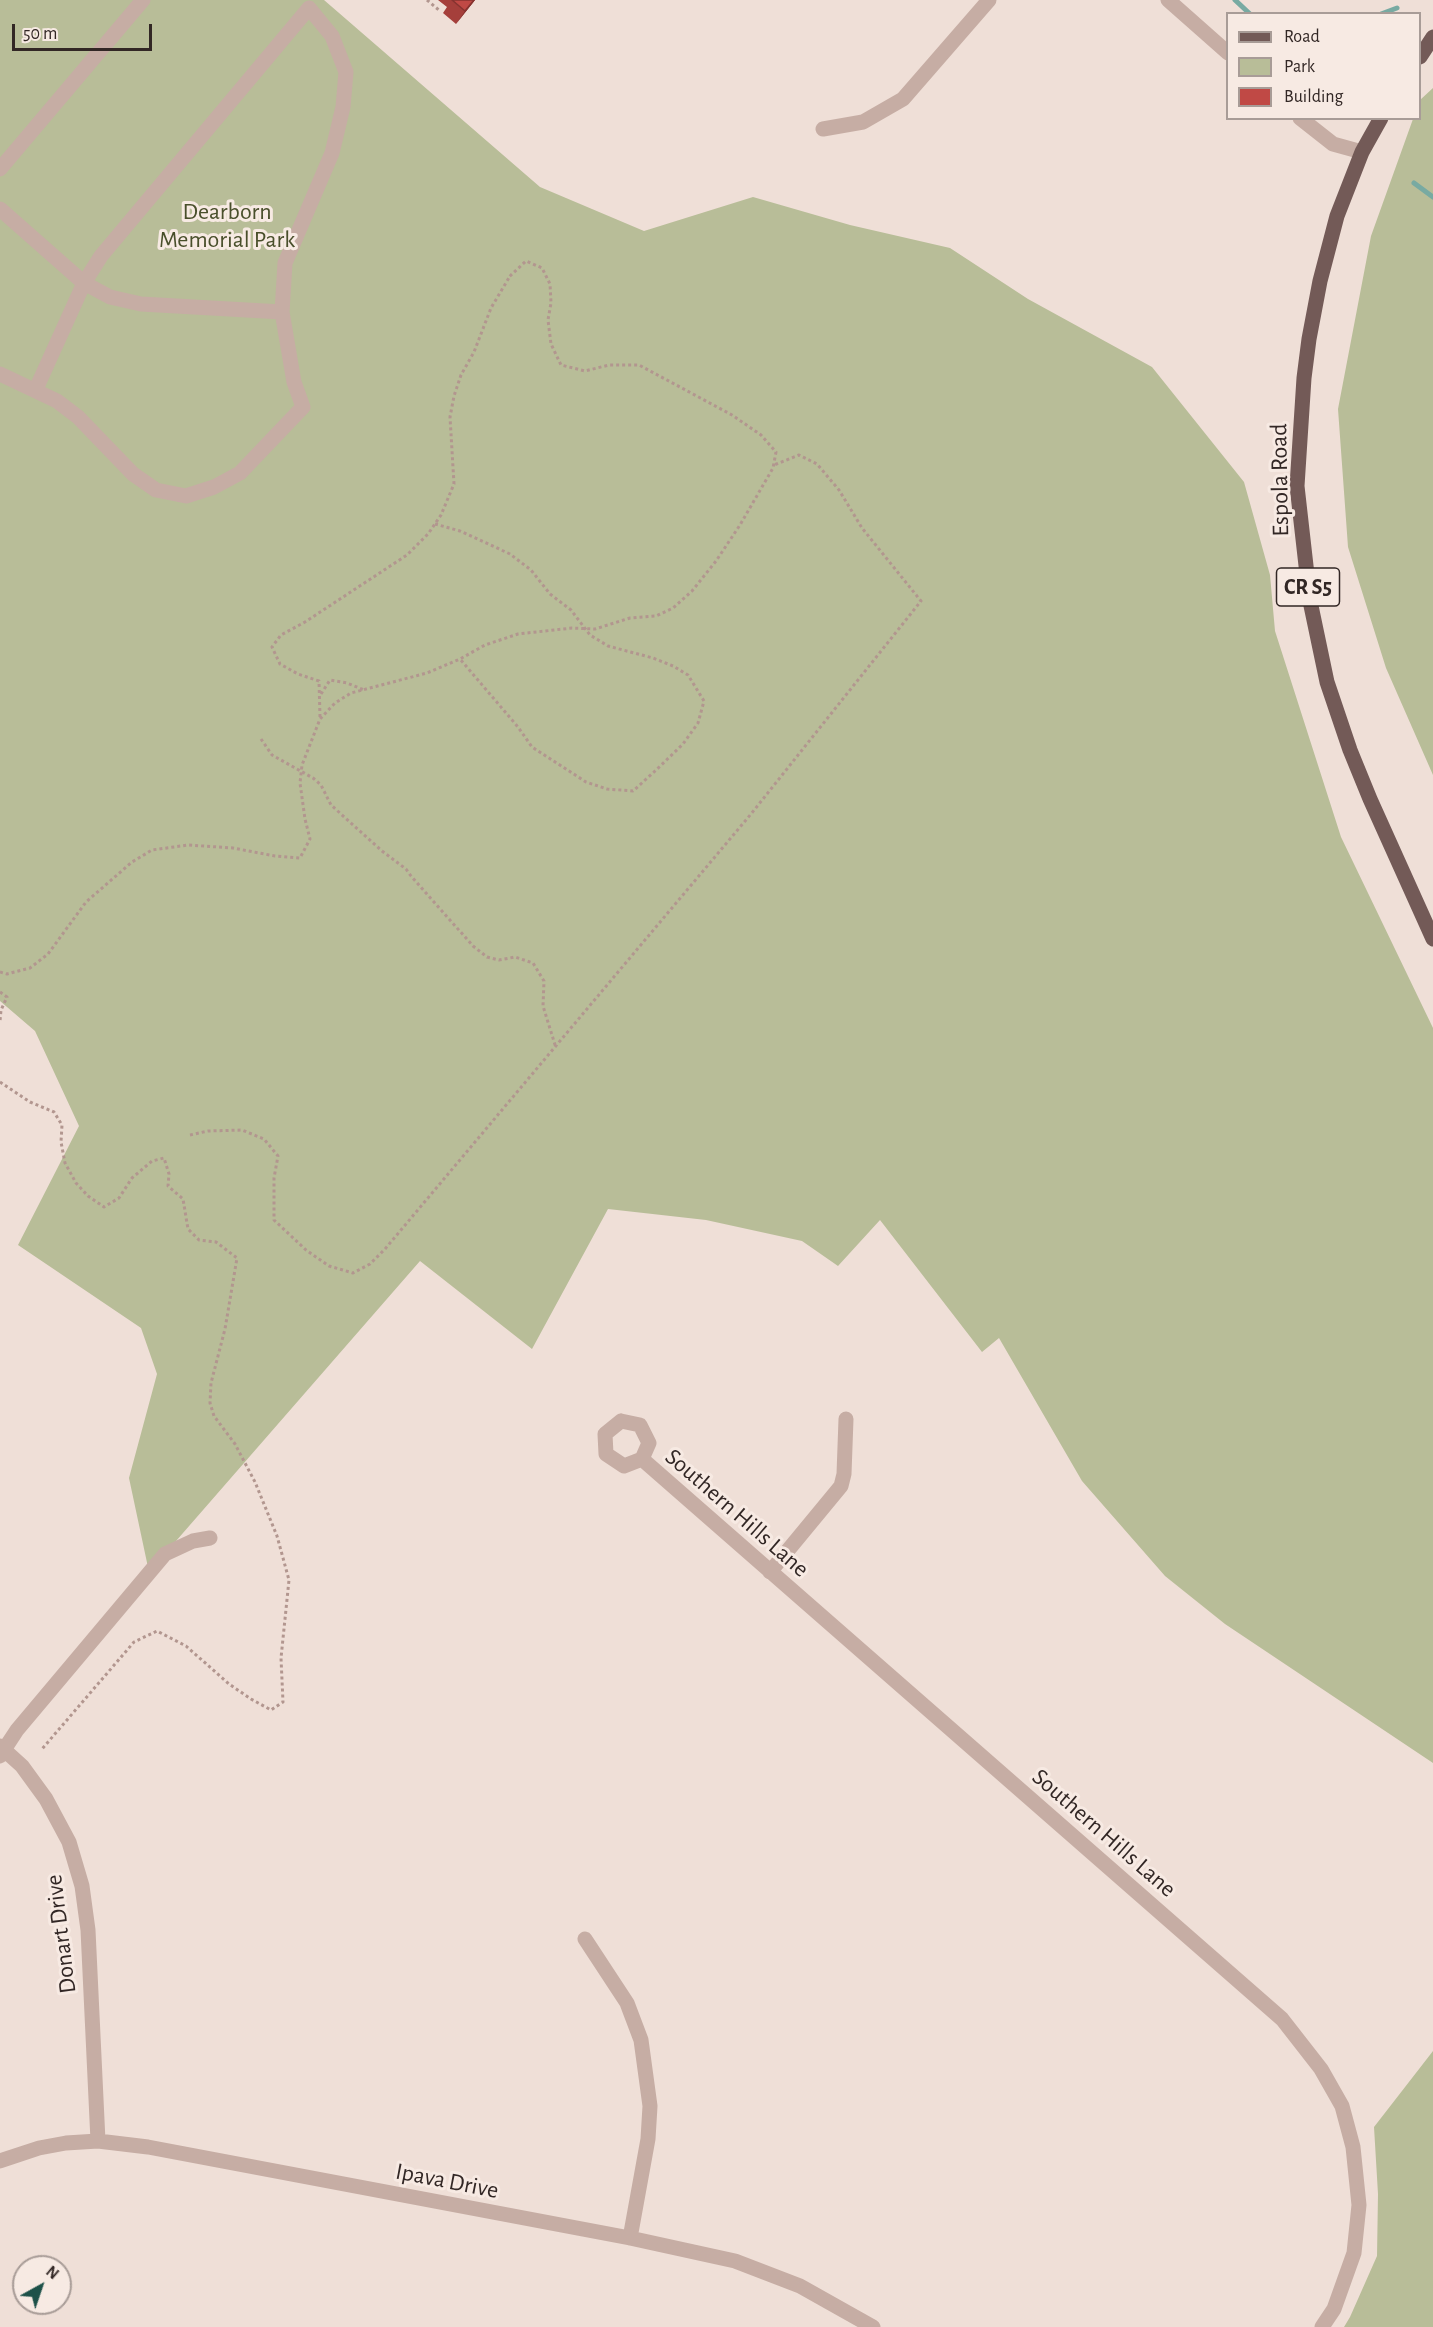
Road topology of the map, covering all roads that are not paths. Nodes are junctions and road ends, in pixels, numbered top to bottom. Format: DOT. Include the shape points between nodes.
graph roads {
  1 [pos="143,0"];
  2 [pos="988,0"];
  3 [pos="1168,0"];
  4 [pos="305,4"];
  5 [pos="1433,37"];
  6 [pos="1226,52"];
  7 [pos="1421,54"];
  8 [pos="1303,120"];
  9 [pos="1380,120"];
  10 [pos="823,129"];
  11 [pos="1362,152"];
  12 [pos="0,169"];
  13 [pos="0,209"];
  14 [pos="84,283"];
  15 [pos="282,312"];
  16 [pos="0,374"];
  17 [pos="36,389"];
  18 [pos="1433,939"];
  19 [pos="846,1419"];
  20 [pos="642,1460"];
  21 [pos="210,1538"];
  22 [pos="770,1572"];
  23 [pos="1,1751"];
  24 [pos="585,1939"];
  25 [pos="98,2141"];
  26 [pos="0,2162"];
  27 [pos="630,2238"];
  28 [pos="873,2327"];
  29 [pos="1322,2327"];
  1 -- 12 [label="street"];
  2 -- 10 [label="street" via="903,99 863,122"];
  3 -- 6 [label="street"];
  4 -- 14 [label="street" via="101,256"];
  4 -- 15 [label="street" via="332,36 346,72 343,107 332,153 285,263"];
  5 -- 7 [label="main road"];
  8 -- 11 [label="street" via="1333,144"];
  9 -- 11 [label="main road, Espola Road / CR S5"];
  11 -- 18 [label="main road, Espola Road / CR S5" via="1329,243 1309,339 1298,457 1299,518 1327,682 1370,799"];
  13 -- 14 [label="street"];
  14 -- 15 [label="street" via="110,297 141,304"];
  14 -- 17 [label="street"];
  15 -- 17 [label="street" via="294,382 303,407 240,473 214,488 186,496 156,490 133,474 78,417"];
  16 -- 17 [label="street"];
  19 -- 22 [label="street" via="841,1486"];
  20 -- 22 [label="street, Southern Hills Lane"];
  21 -- 23 [label="street" via="165,1554"];
  22 -- 29 [label="street, Southern Hills Lane" via="1282,2019 1321,2068 1342,2106 1353,2147 1359,2205 1354,2253 1334,2309"];
  23 -- 25 [label="street, Donart Drive" via="22,1766 46,1799 69,1842 82,1886 88,1930"];
  24 -- 27 [label="street" via="627,2003 642,2049 650,2106 648,2139"];
  25 -- 26 [label="street, Ipava Drive" via="39,2148"];
  25 -- 27 [label="street, Ipava Drive" via="148,2147"];
  27 -- 28 [label="street, Ipava Drive" via="735,2261 800,2286"];
}
